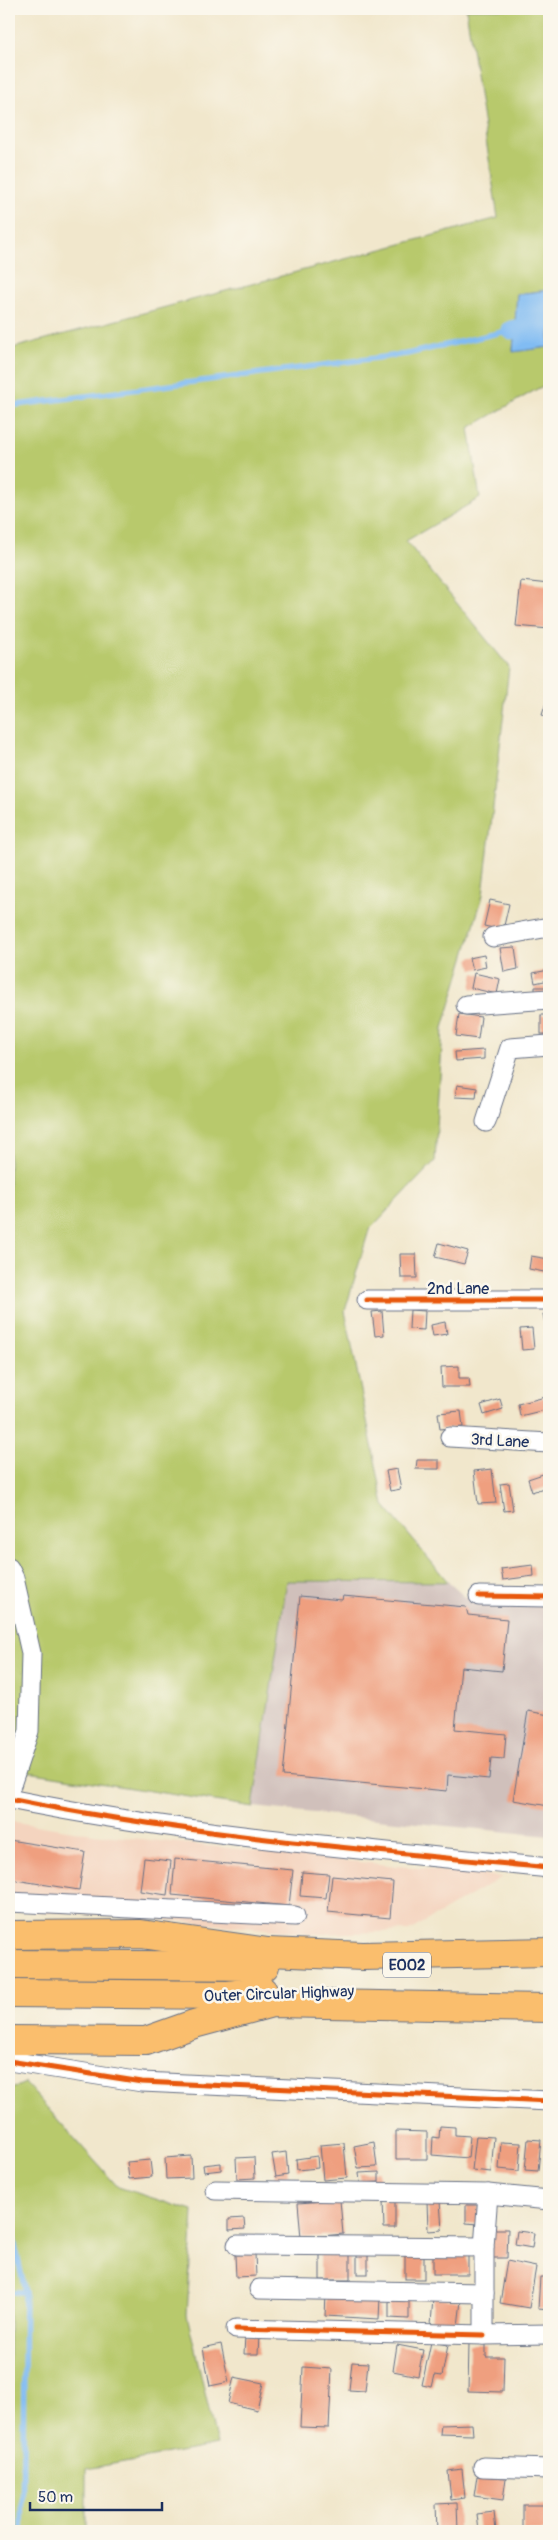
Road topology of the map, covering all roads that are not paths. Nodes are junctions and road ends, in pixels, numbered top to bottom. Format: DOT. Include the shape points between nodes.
graph roads {
  1 [pos="549,928"];
  2 [pos="493,937"];
  3 [pos="549,999"];
  4 [pos="466,1005"];
  5 [pos="549,1045"];
  6 [pos="486,1122"];
  7 [pos="367,1300"];
  8 [pos="549,1300"];
  9 [pos="450,1437"];
  10 [pos="549,1443"];
  11 [pos="9,1568"];
  12 [pos="479,1596"];
  13 [pos="549,1597"];
  14 [pos="9,1791"];
  15 [pos="9,1798"];
  16 [pos="549,1868"];
  17 [pos="9,1902"];
  18 [pos="295,1916"];
  19 [pos="9,1934"];
  20 [pos="9,1950"];
  21 [pos="549,1952"];
  22 [pos="9,1964"];
  23 [pos="549,1964"];
  24 [pos="9,1980"];
  25 [pos="267,1987"];
  26 [pos="549,1990"];
  27 [pos="9,1993"];
  28 [pos="228,1995"];
  29 [pos="549,2008"];
  30 [pos="9,2010"];
  31 [pos="9,2025"];
  32 [pos="9,2040"];
  33 [pos="9,2061"];
  34 [pos="549,2101"];
  35 [pos="215,2190"];
  36 [pos="488,2194"];
  37 [pos="549,2200"];
  38 [pos="236,2245"];
  39 [pos="484,2247"];
  40 [pos="259,2290"];
  41 [pos="484,2293"];
  42 [pos="236,2329"];
  43 [pos="549,2334"];
  44 [pos="484,2335"];
  45 [pos="483,2467"];
  46 [pos="549,2468"];
  1 -- 2 [label="street"];
  3 -- 4 [label="street"];
  5 -- 6 [label="street" via="510,1048"];
  7 -- 8 [label="street, 2nd Lane"];
  9 -- 10 [label="street, 3rd Lane"];
  11 -- 14 [label="street" via="31,1653 29,1731"];
  12 -- 13 [label="street"];
  15 -- 16 [label="street" via="60,1809 264,1840"];
  17 -- 18 [label="street"];
  19 -- 21 [label="highway" via="141,1934 268,1952 363,1956"];
  20 -- 25 [label="highway" via="218,1957"];
  22 -- 25 [label="highway, Outer Circular Highway / E002"];
  23 -- 25 [label="highway, Outer Circular Highway / E002"];
  24 -- 25 [label="highway"];
  25 -- 26 [label="highway, Outer Circular Highway / E002"];
  25 -- 28 [label="highway, Outer Circular Highway / E002"];
  25 -- 29 [label="highway"];
  25 -- 31 [label="highway" via="128,2028"];
  25 -- 32 [label="highway" via="194,2024 146,2041"];
  27 -- 28 [label="highway, Outer Circular Highway / E002"];
  28 -- 30 [label="highway" via="145,2010"];
  33 -- 34 [label="street" via="142,2082"];
  35 -- 36 [label="street"];
  36 -- 37 [label="street"];
  36 -- 39 [label="street"];
  38 -- 39 [label="street"];
  39 -- 41 [label="street"];
  40 -- 41 [label="street"];
  41 -- 44 [label="street"];
  42 -- 44 [label="street"];
  43 -- 44 [label="street"];
  45 -- 46 [label="street"];
}
